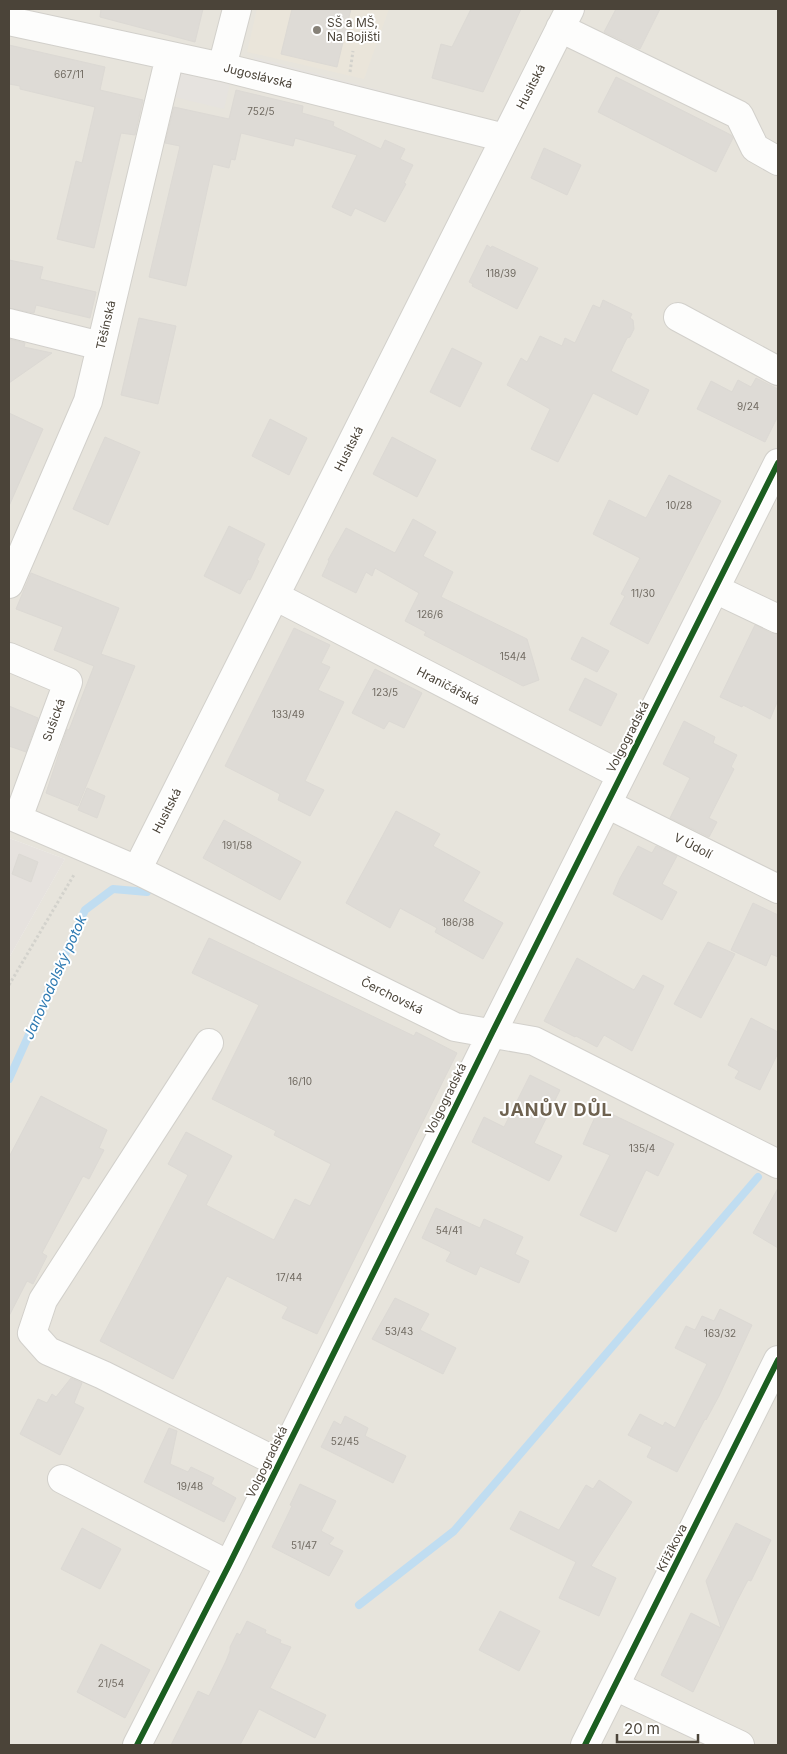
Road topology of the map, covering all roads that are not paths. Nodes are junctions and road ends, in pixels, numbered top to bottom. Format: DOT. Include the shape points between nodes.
graph roads {
  1 [pos="238,9"];
  2 [pos="565,18"];
  3 [pos="9,21"];
  4 [pos="170,56"];
  5 [pos="222,67"];
  6 [pos="505,138"];
  7 [pos="778,161"];
  8 [pos="678,317"];
  9 [pos="9,323"];
  10 [pos="101,346"];
  11 [pos="778,371"];
  12 [pos="778,463"];
  13 [pos="9,584"];
  14 [pos="715,589"];
  15 [pos="275,596"];
  16 [pos="778,618"];
  17 [pos="9,657"];
  18 [pos="621,775"];
  19 [pos="607,804"];
  20 [pos="14,816"];
  21 [pos="138,870"];
  22 [pos="778,889"];
  23 [pos="492,1033"];
  24 [pos="210,1043"];
  25 [pos="778,1164"];
  26 [pos="778,1360"];
  27 [pos="279,1463"];
  28 [pos="62,1479"];
  29 [pos="229,1565"];
  30 [pos="615,1686"];
  31 [pos="137,1745"];
  32 [pos="585,1745"];
  33 [pos="740,1745"];
  1 -- 5 [label="street"];
  2 -- 6 [label="street, Husitská"];
  2 -- 7 [label="street, Husitská" via="739,115 755,148"];
  3 -- 4 [label="street, Jugoslávská"];
  4 -- 5 [label="street, Jugoslávská"];
  4 -- 10 [label="street, Těšínská"];
  5 -- 6 [label="street, Jugoslávská"];
  6 -- 15 [label="street, Husitská"];
  8 -- 11 [label="street"];
  9 -- 10 [label="street"];
  10 -- 13 [label="street, Těšínská" via="88,401"];
  12 -- 14 [label="street, Volgogradská"];
  14 -- 16 [label="street"];
  14 -- 18 [label="street, Volgogradská"];
  15 -- 18 [label="street, Hraničářská"];
  15 -- 21 [label="street, Husitská"];
  17 -- 20 [label="street, Sušická" via="68,682"];
  18 -- 19 [label="street, Volgogradská"];
  19 -- 22 [label="street, V Údolí"];
  19 -- 23 [label="street, Volgogradská"];
  20 -- 21 [label="street, Čerchovská"];
  21 -- 23 [label="street, Čerchovská" via="455,1027"];
  23 -- 25 [label="street, Čerchovská" via="534,1041"];
  23 -- 27 [label="street, Volgogradská"];
  24 -- 27 [label="street" via="43,1300 32,1334 48,1351"];
  26 -- 30 [label="street, Křižíkova"];
  27 -- 29 [label="street, Volgogradská"];
  28 -- 29 [label="street"];
  29 -- 31 [label="street, Volgogradská"];
  30 -- 32 [label="street, Křižíkova"];
  30 -- 33 [label="street"];
}
